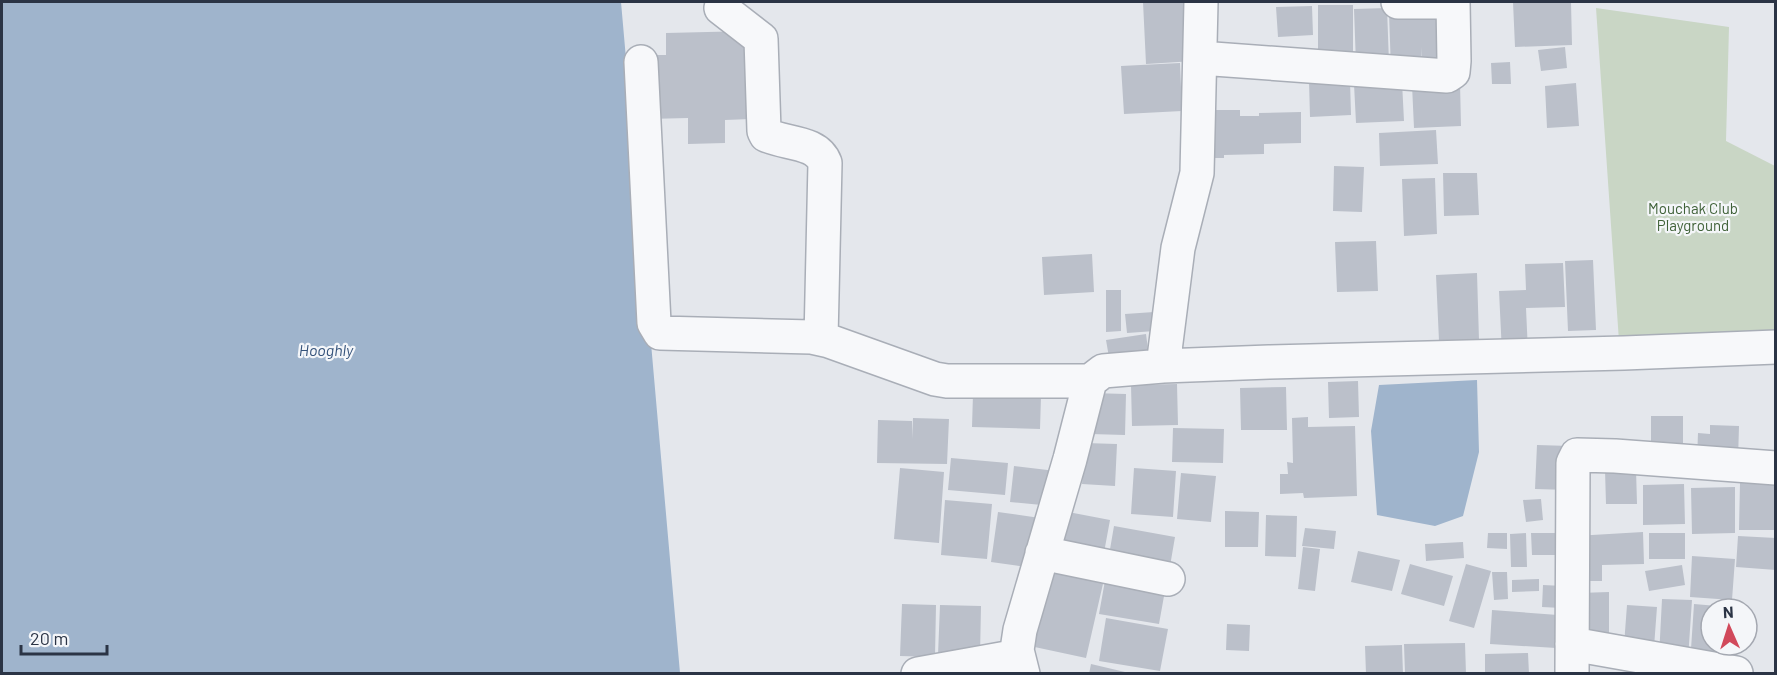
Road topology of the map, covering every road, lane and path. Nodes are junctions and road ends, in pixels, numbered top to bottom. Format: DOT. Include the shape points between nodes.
graph roads {
  1 [pos="1200,2"];
  2 [pos="1398,2"];
  3 [pos="1440,2"];
  4 [pos="1453,2"];
  5 [pos="721,8"];
  6 [pos="1200,58"];
  7 [pos="641,62"];
  8 [pos="821,339"];
  9 [pos="1776,347"];
  10 [pos="1163,366"];
  11 [pos="1090,381"];
  12 [pos="1776,468"];
  13 [pos="1042,553"];
  14 [pos="1168,579"];
  15 [pos="1572,659"];
  16 [pos="1020,665"];
  17 [pos="1736,673"];
  18 [pos="918,674"];
  1 -- 6 [label="street"];
  2 -- 3 [label="street"];
  4 -- 6 [label="street" via="1455,61 1453,72 1447,76"];
  5 -- 8 [label="street" via="762,42 766,135 814,149 823,156"];
  6 -- 10 [label="street" via="1197,173 1178,248"];
  7 -- 8 [label="street" via="656,330 665,334"];
  8 -- 11 [label="street" via="934,379"];
  9 -- 10 [label="street"];
  10 -- 11 [label="street" via="1103,371"];
  11 -- 13 [label="street"];
  12 -- 15 [label="street" via="1577,455 1573,463"];
  13 -- 14 [label="street"];
  13 -- 16 [label="street" via="1020,630"];
  15 -- 17 [label="street"];
  16 -- 18 [label="street"];
}
